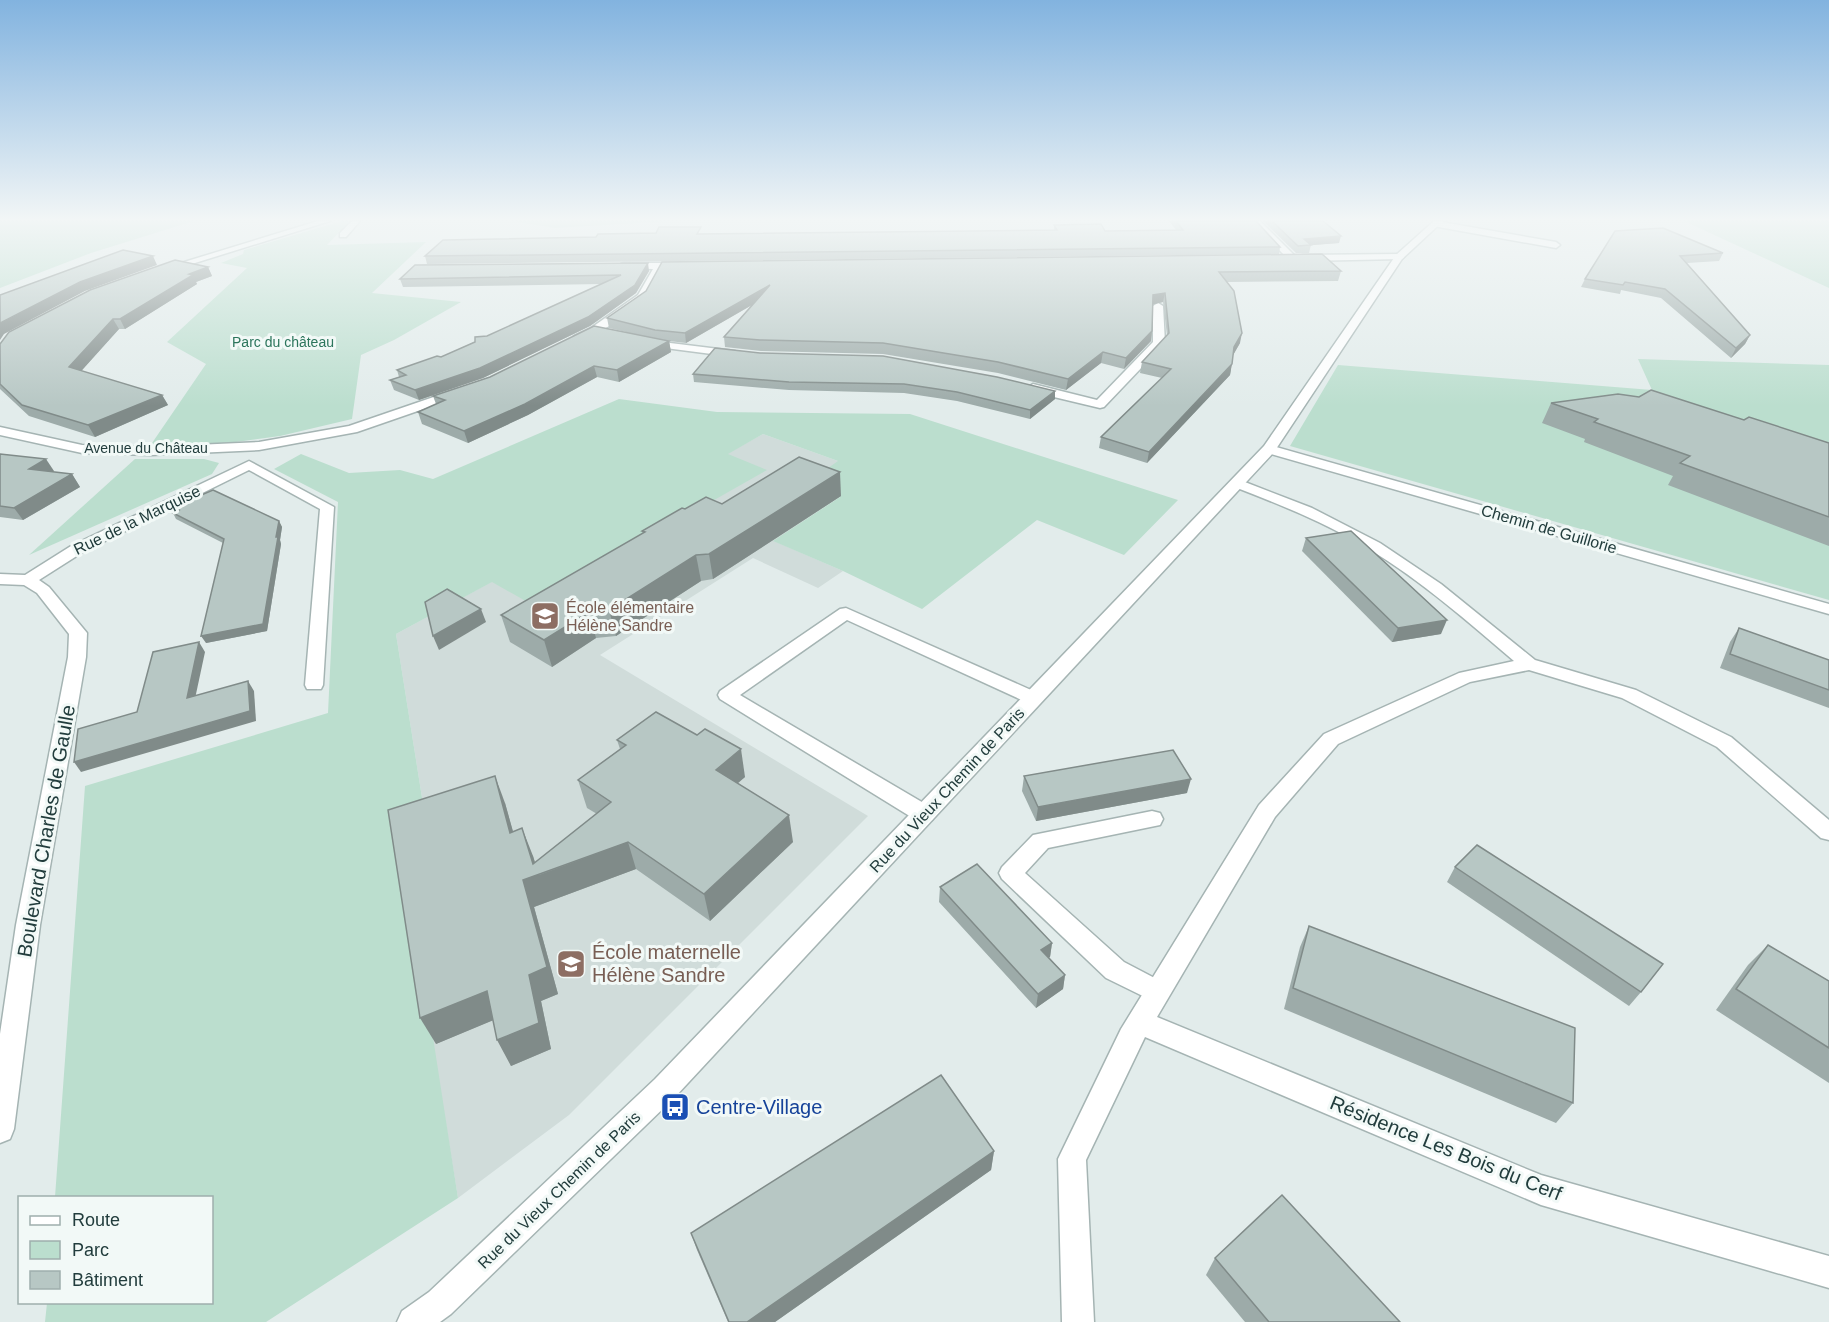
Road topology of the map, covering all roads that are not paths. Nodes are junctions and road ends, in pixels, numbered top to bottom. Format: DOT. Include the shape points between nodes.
graph roads {
  1 [pos="649,283"];
  2 [pos="1382,283"];
  3 [pos="1158,306"];
  4 [pos="595,330"];
  5 [pos="615,335"];
  6 [pos="635,340"];
  7 [pos="563,346"];
  8 [pos="750,355"];
  9 [pos="1020,385"];
  10 [pos="465,391"];
  11 [pos="0,431"];
  12 [pos="259,446"];
  13 [pos="1269,449"];
  14 [pos="249,465"];
  15 [pos="1237,483"];
  16 [pos="0,579"];
  17 [pos="28,580"];
  18 [pos="1829,609"];
  19 [pos="1529,664"];
  20 [pos="314,685"];
  21 [pos="1033,698"];
  22 [pos="924,814"];
  23 [pos="1152,819"];
  24 [pos="1829,832"];
  25 [pos="1157,992"];
  26 [pos="1140,1022"];
  27 [pos="0,1129"];
  28 [pos="1829,1272"];
  29 [pos="413,1322"];
  30 [pos="1078,1322"];
  1 -- 4 [label="street" via="642,297"];
  2 -- 13 [label="street, Rue du Vieux Chemin de Paris"];
  3 -- 9 [label="street" via="1159,344 1101,404"];
  4 -- 5 [label="street"];
  4 -- 7 [label="street"];
  6 -- 8 [label="street"];
  10 -- 12 [label="street, Avenue du Château" via="352,429"];
  11 -- 12 [label="street, Avenue du Château" via="82,449 151,451"];
  12 -- 14 [label="street"];
  13 -- 15 [label="street, Rue du Vieux Chemin de Paris"];
  13 -- 18 [label="street, Chemin de Guillorie"];
  14 -- 17 [label="street, Rue de la Marquise" via="77,549"];
  14 -- 20 [label="street" via="327,507"];
  15 -- 19 [label="street" via="1305,509 1375,546 1431,584"];
  15 -- 21 [label="street, Rue du Vieux Chemin de Paris"];
  16 -- 17 [label="street"];
  17 -- 27 [label="street, Boulevard Charles de Gaulle" via="43,590 78,633 77,657 28,925"];
  19 -- 24 [label="street" via="1629,694 1724,742"];
  19 -- 25 [label="street" via="1466,677 1331,739 1268,811"];
  21 -- 22 [label="street, Rue du Vieux Chemin de Paris"];
  21 -- 22 [label="street" via="846,614 727,695"];
  22 -- 29 [label="street, Rue du Vieux Chemin de Paris" via="665,1088 440,1304"];
  23 -- 25 [label="street" via="1041,841 1010,873 1115,970"];
  25 -- 26 [label="street"];
  26 -- 28 [label="street, Résidence Les Bois du Cerf" via="1541,1190"];
  26 -- 30 [label="street" via="1072,1159"];
}
